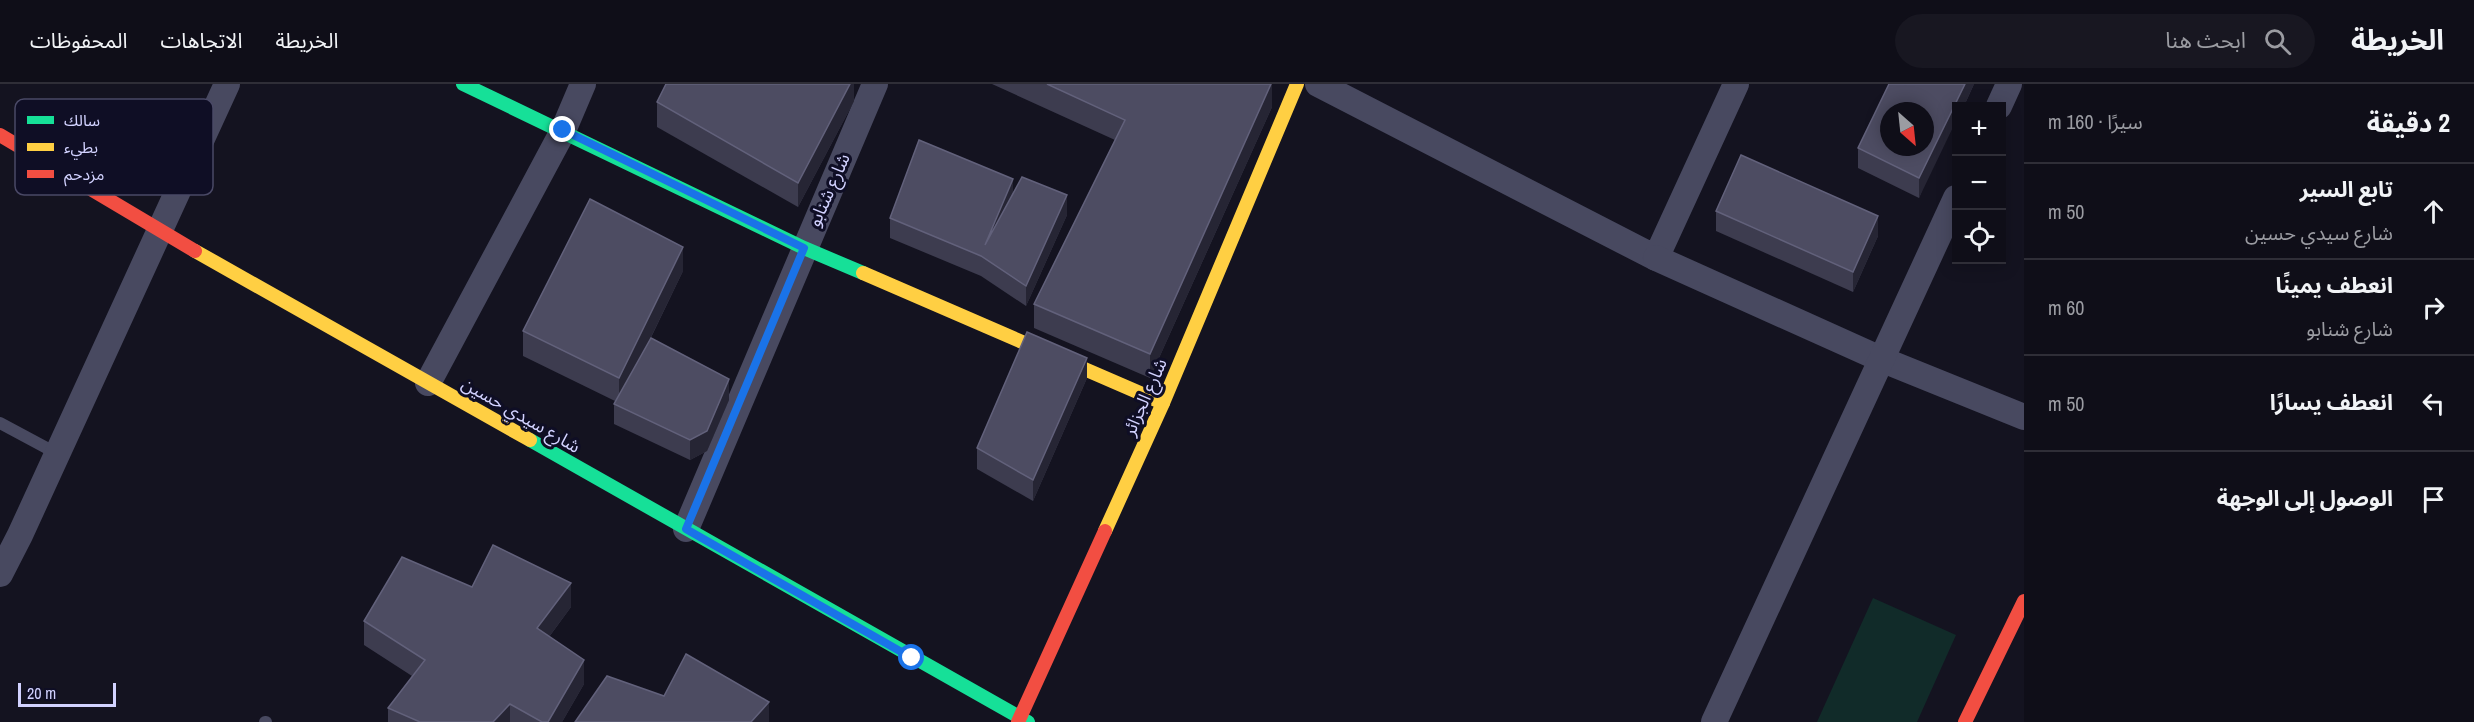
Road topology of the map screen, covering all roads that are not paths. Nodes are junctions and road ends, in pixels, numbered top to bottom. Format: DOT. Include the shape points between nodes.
graph roads {
  1 [pos="227,84"];
  2 [pos="463,84"];
  3 [pos="583,84"];
  4 [pos="875,84"];
  5 [pos="1297,84"];
  6 [pos="1318,84"];
  7 [pos="1736,84"];
  8 [pos="2009,84"];
  9 [pos="2001,102"];
  10 [pos="213,115"];
  11 [pos="563,130"];
  12 [pos="0,135"];
  13 [pos="15,144"];
  14 [pos="100,195"];
  15 [pos="176,195"];
  16 [pos="1952,207"];
  17 [pos="160,231"];
  18 [pos="804,248"];
  19 [pos="1656,258"];
  20 [pos="1882,360"];
  21 [pos="428,383"];
  22 [pos="1162,403"];
  23 [pos="2024,417"];
  24 [pos="0,423"];
  25 [pos="57,453"];
  26 [pos="686,529"];
  27 [pos="0,574"];
  28 [pos="2024,601"];
  29 [pos="1022,720"];
  30 [pos="1714,722"];
  31 [pos="1965,722"];
  1 -- 10 [label="street"];
  2 -- 11 [label="main road"];
  3 -- 11 [label="street"];
  4 -- 18 [label="street, شارع شنابو"];
  5 -- 22 [label="main road, شارع الجزائر"];
  6 -- 19 [label="street"];
  7 -- 19 [label="street"];
  8 -- 9 [label="street"];
  11 -- 18 [label="main road"];
  11 -- 21 [label="street"];
  12 -- 13 [label="main road, شارع سيدي حسين"];
  14 -- 17 [label="main road, شارع سيدي حسين"];
  15 -- 17 [label="street"];
  16 -- 20 [label="street"];
  17 -- 21 [label="main road, شارع سيدي حسين"];
  17 -- 25 [label="street"];
  18 -- 22 [label="main road"];
  18 -- 26 [label="street, شارع شنابو"];
  19 -- 20 [label="street"];
  20 -- 23 [label="street"];
  20 -- 30 [label="street"];
  21 -- 26 [label="main road, شارع سيدي حسين"];
  22 -- 29 [label="main road, شارع الجزائر"];
  24 -- 25 [label="lane"];
  25 -- 27 [label="street"];
  26 -- 29 [label="main road, شارع سيدي حسين"];
  28 -- 31 [label="main road"];
}
